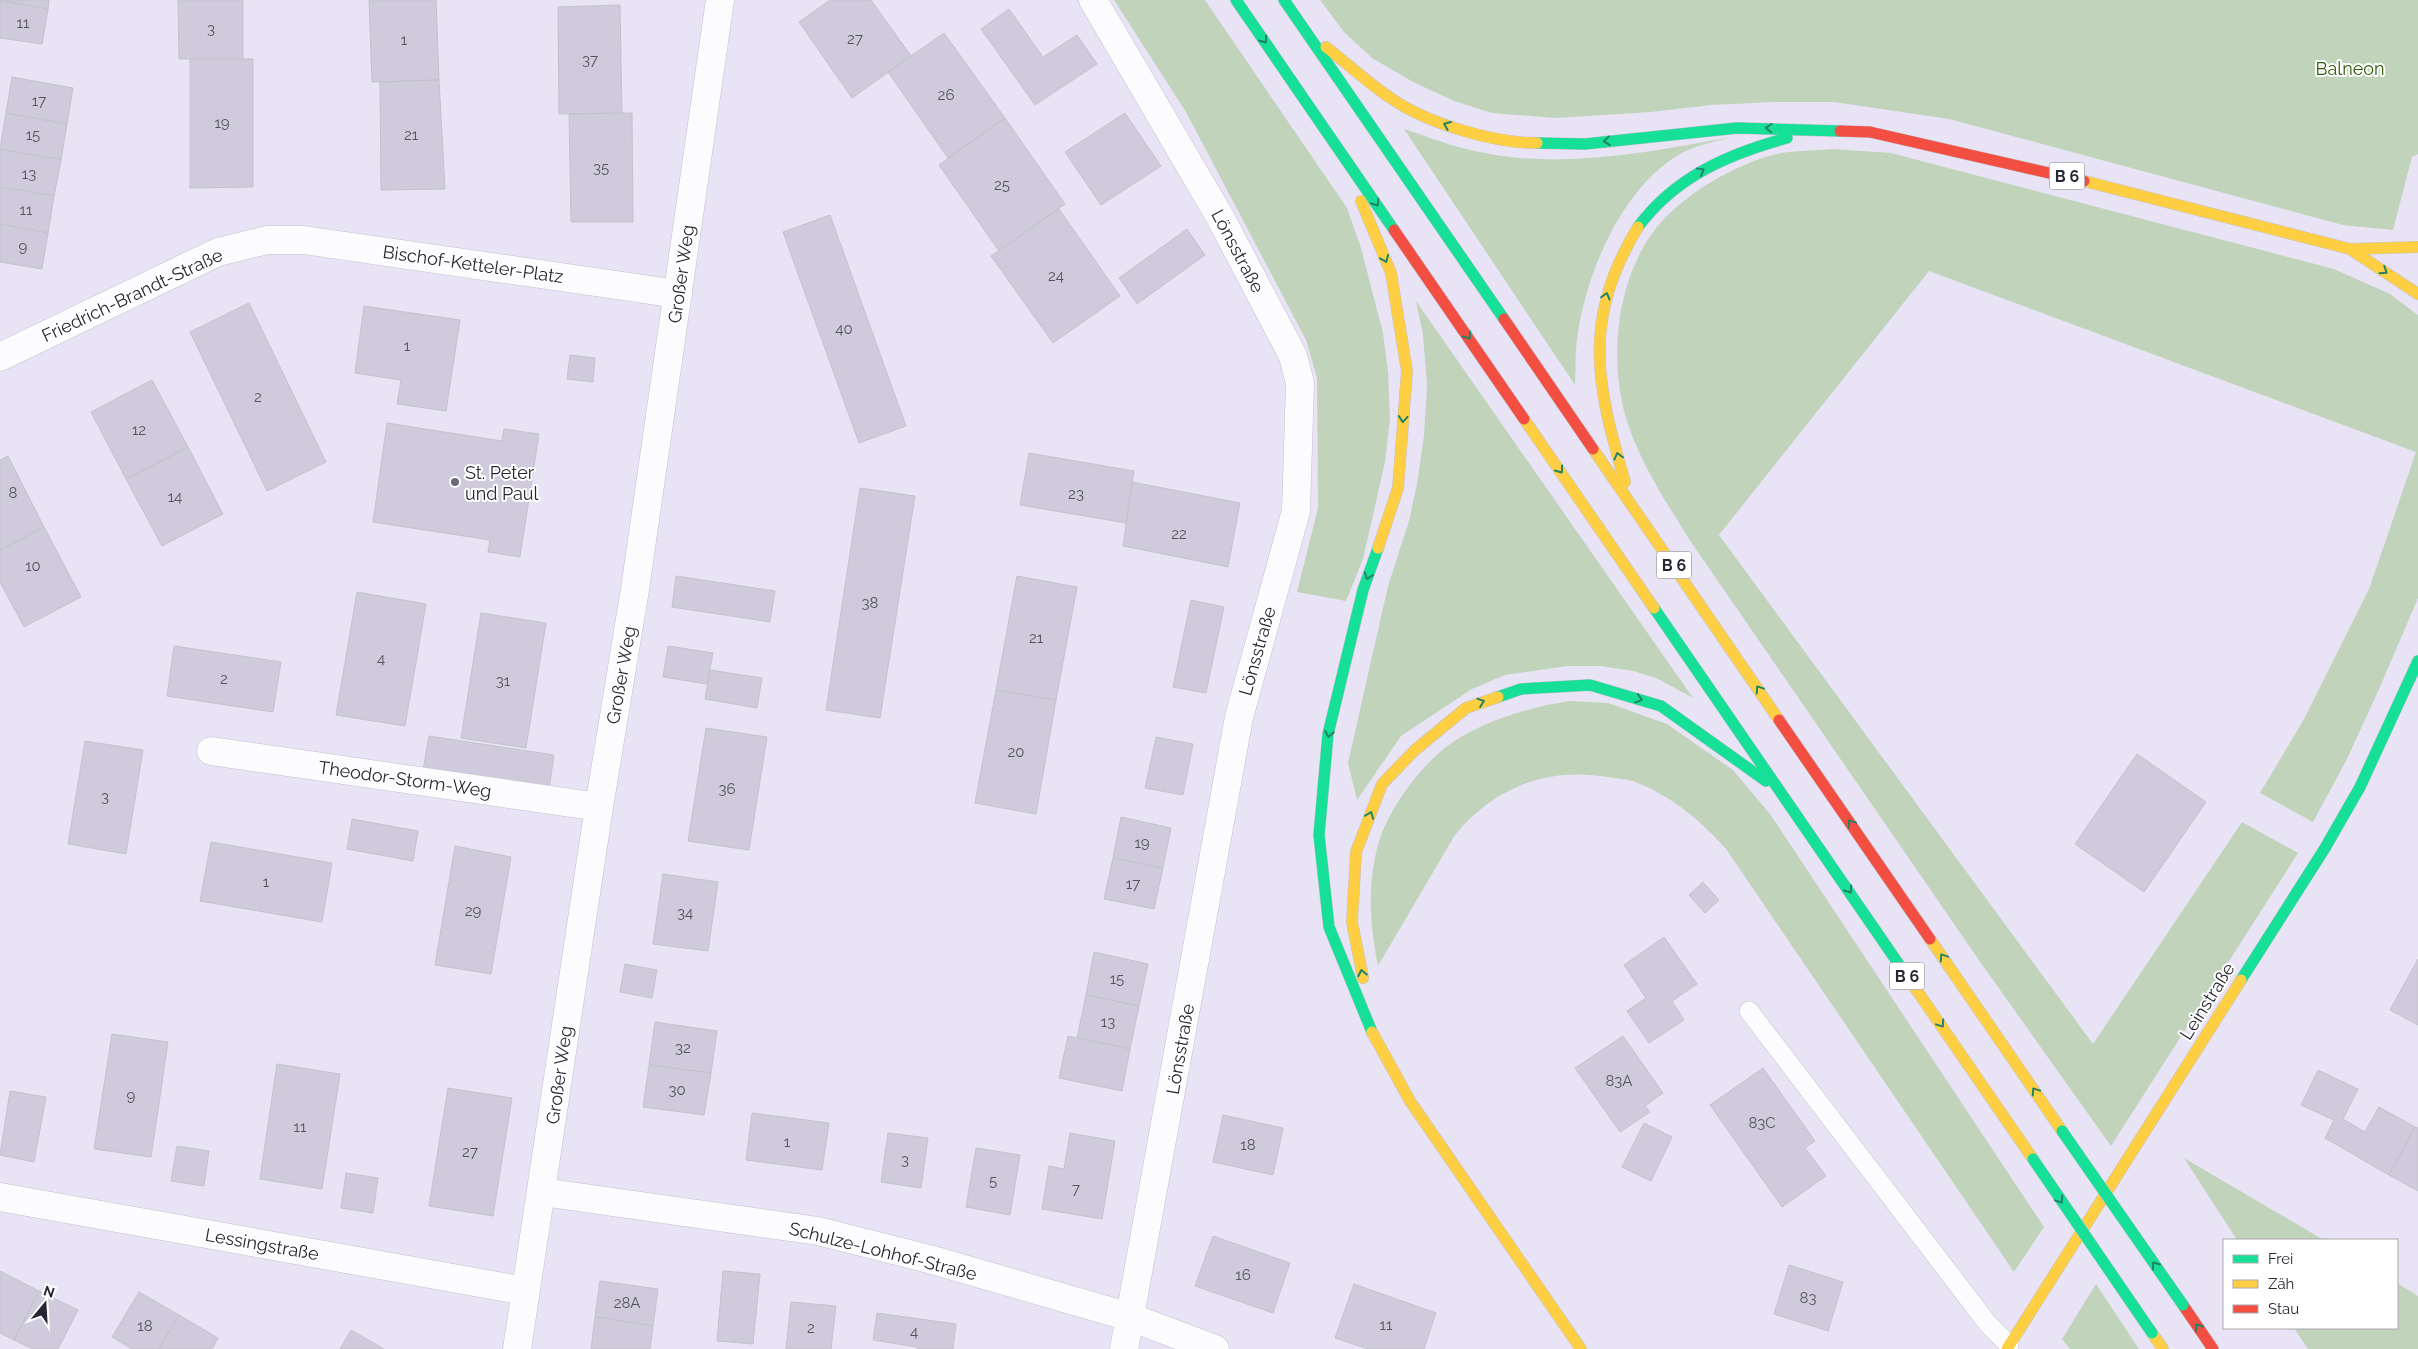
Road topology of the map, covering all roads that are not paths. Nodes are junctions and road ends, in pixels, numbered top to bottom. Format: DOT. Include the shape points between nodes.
graph roads {
  1 [pos="720,0"];
  2 [pos="1093,0"];
  3 [pos="1236,0"];
  4 [pos="1284,0"];
  5 [pos="1305,31"];
  6 [pos="1818,130"];
  7 [pos="1339,149"];
  8 [pos="267,240"];
  9 [pos="2418,247"];
  10 [pos="2350,249"];
  11 [pos="678,294"];
  12 [pos="2418,294"];
  13 [pos="0,357"];
  14 [pos="1631,503"];
  15 [pos="2418,661"];
  16 [pos="211,751"];
  17 [pos="1782,792"];
  18 [pos="599,807"];
  19 [pos="1749,1011"];
  20 [pos="1376,1038"];
  21 [pos="542,1192"];
  22 [pos="0,1197"];
  23 [pos="525,1291"];
  24 [pos="1130,1317"];
  25 [pos="2008,1347"];
  26 [pos="517,1349"];
  27 [pos="1124,1349"];
  28 [pos="1216,1349"];
  29 [pos="1581,1349"];
  30 [pos="2163,1349"];
  31 [pos="2213,1349"];
  1 -- 11 [label="street, Großer Weg"];
  2 -- 24 [label="street, Lönsstraße" via="1220,217 1293,356 1300,383 1296,511 1238,717"];
  3 -- 7 [label="main road, B 6, one-way"];
  4 -- 5 [label="main road, B 6"];
  6 -- 5 [label="main road, one-way" via="1737,128 1585,144 1518,143 1452,128 1393,100"];
  5 -- 14 [label="main road, B 6"];
  6 -- 10 [label="main road, B 6" via="1870,132 1920,142"];
  14 -- 6 [label="main road, one-way" via="1602,396 1599,340 1607,292 1634,228 1686,179 1745,149"];
  7 -- 17 [label="main road, B 6, one-way"];
  7 -- 20 [label="main road, one-way" via="1391,274 1407,371 1398,488 1363,590 1328,734 1319,835 1329,927"];
  8 -- 11 [label="street, Bischof-Ketteler-Platz" via="304,240"];
  8 -- 13 [label="street, Friedrich-Brandt-Straße" via="218,252"];
  9 -- 10 [label="main road, B 6"];
  10 -- 12 [label="main road, B 6, one-way"];
  11 -- 18 [label="street, Großer Weg"];
  31 -- 14 [label="main road, B 6, one-way, bridge"];
  15 -- 25 [label="main road, Leinstraße" via="2360,787 2325,848"];
  16 -- 18 [label="street, Theodor-Storm-Weg"];
  20 -- 17 [label="main road, one-way" via="1352,922 1356,852 1382,784 1466,708 1521,688 1590,685 1661,706"];
  17 -- 30 [label="main road, B 6, one-way, bridge"];
  18 -- 21 [label="street, Großer Weg"];
  19 -- 25 [label="lane"];
  20 -- 29 [label="main road" via="1410,1101"];
  21 -- 23 [label="street, Großer Weg"];
  21 -- 24 [label="street, Schulze-Lohhof-Straße" via="818,1231 929,1259"];
  22 -- 23 [label="street, Lessingstraße"];
  23 -- 26 [label="street, Großer Weg"];
  24 -- 27 [label="street, Lönsstraße"];
  24 -- 28 [label="street, Schulze-Lohhof-Straße"];
}
